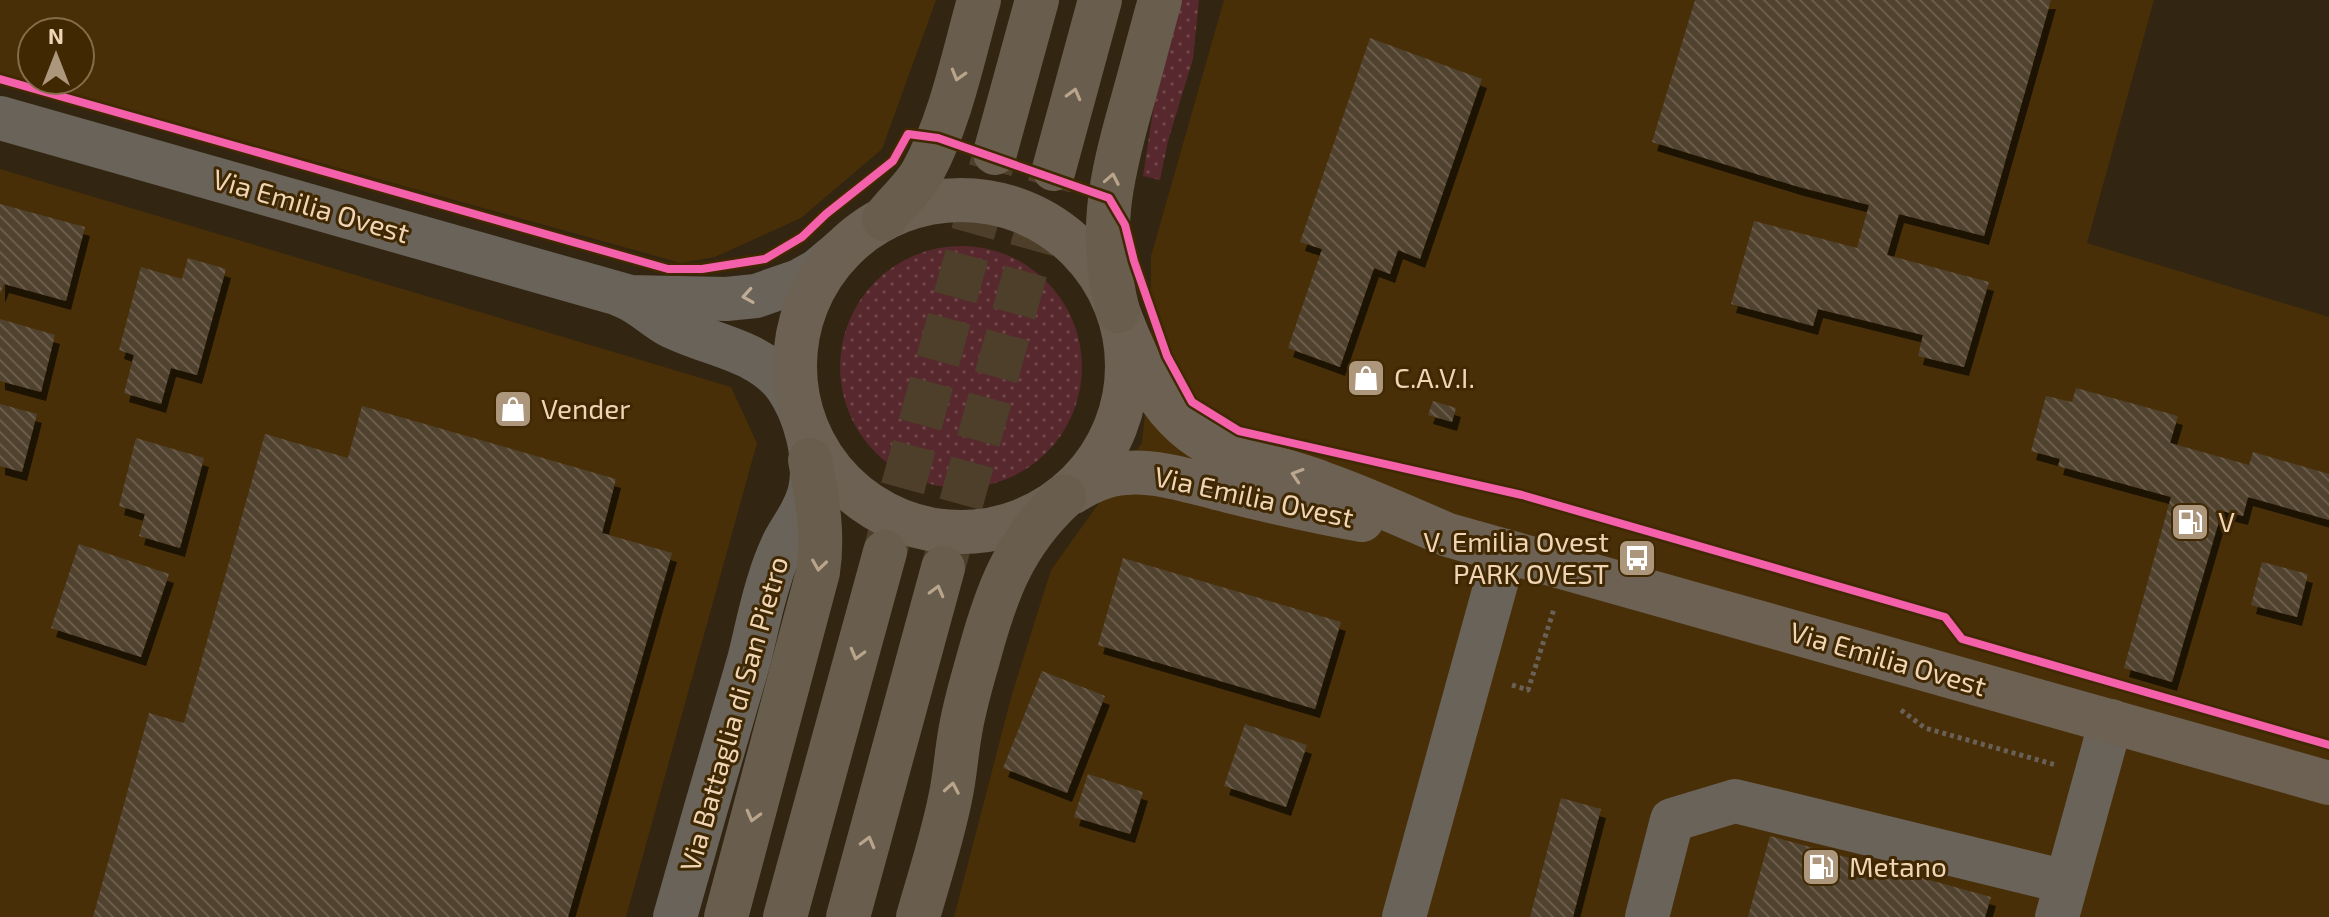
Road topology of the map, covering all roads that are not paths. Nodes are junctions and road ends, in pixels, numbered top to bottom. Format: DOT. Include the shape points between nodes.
graph roads {
  1 [pos="979,0"];
  2 [pos="1037,0"];
  3 [pos="1100,0"];
  4 [pos="1160,0"];
  5 [pos="0,118"];
  6 [pos="995,153"];
  7 [pos="1054,169"];
  8 [pos="884,219"];
  9 [pos="842,250"];
  10 [pos="621,295"];
  11 [pos="1118,311"];
  12 [pos="807,441"];
  13 [pos="1064,497"];
  14 [pos="1448,535"];
  15 [pos="1505,551"];
  16 [pos="885,552"];
  17 [pos="943,568"];
  18 [pos="2111,721"];
  19 [pos="2329,783"];
  20 [pos="2062,900"];
  21 [pos="1402,913"];
  22 [pos="675,917"];
  23 [pos="726,917"];
  24 [pos="785,917"];
  25 [pos="848,917"];
  26 [pos="918,917"];
  27 [pos="1647,917"];
  1 -- 8 [label="highway, one-way" via="930,157 914,186"];
  2 -- 6 [label="highway"];
  7 -- 3 [label="highway, one-way"];
  11 -- 4 [label="highway, one-way" via="1108,262 1109,198"];
  5 -- 10 [label="street, Via Emilia Ovest"];
  8 -- 9 [label="main road, Via Emilia Ovest"];
  8 -- 11 [label="main road, Via Emilia Ovest" via="959,200 1010,207 1056,230 1085,256"];
  9 -- 10 [label="street, Via Emilia Ovest, one-way" via="799,281 756,296"];
  9 -- 12 [label="main road, Via Emilia Ovest" via="811,294 796,344 794,370"];
  10 -- 12 [label="street, Via Emilia Ovest" via="667,323 771,371 786,387"];
  11 -- 13 [label="main road, Via Emilia Ovest" via="1128,362 1121,413 1100,460"];
  14 -- 11 [label="main road, Via Emilia Ovest, one-way" via="1203,440 1172,414 1154,389"];
  12 -- 13 [label="main road, Via Emilia Ovest" via="867,504 915,526 993,530 1043,512"];
  12 -- 22 [label="street, Via Battaglia di San Pietro" via="810,491 771,575"];
  12 -- 23 [label="highway, one-way" via="819,501 820,557"];
  13 -- 14 [label="main road, Via Emilia Ovest" via="1103,477 1143,473 1314,512"];
  26 -- 13 [label="highway, one-way" via="943,831 964,713 993,607 1023,546"];
  14 -- 15 [label="main road, Via Emilia Ovest"];
  15 -- 18 [label="main road, Via Emilia Ovest"];
  15 -- 21 [label="street"];
  16 -- 24 [label="highway, one-way"];
  25 -- 17 [label="highway, one-way"];
  18 -- 19 [label="main road, Via Emilia Ovest"];
  18 -- 20 [label="street"];
  20 -- 27 [label="street" via="1735,801 1672,820"];
}
